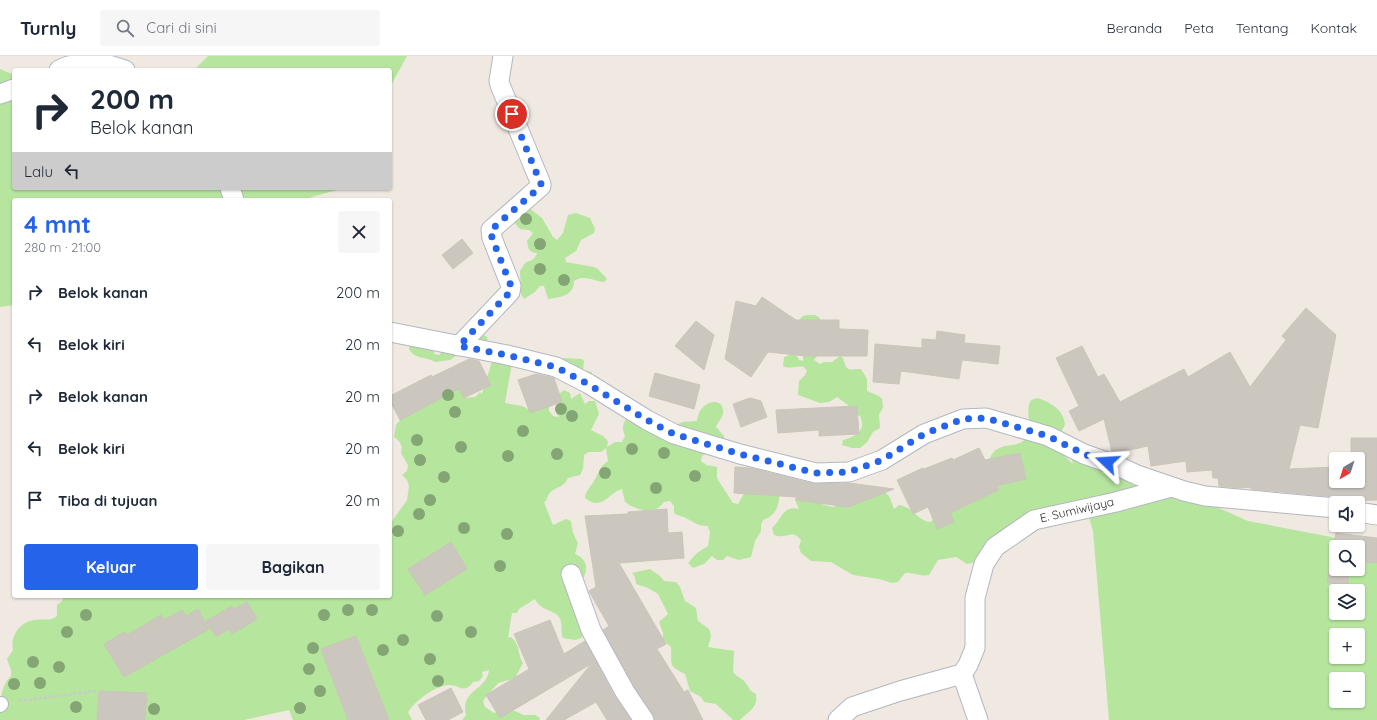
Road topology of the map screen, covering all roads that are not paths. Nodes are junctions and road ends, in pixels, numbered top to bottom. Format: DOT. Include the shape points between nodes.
graph roads {
  1 [pos="503,56"];
  2 [pos="64,68"];
  3 [pos="119,68"];
  4 [pos="12,90"];
  5 [pos="0,94"];
  6 [pos="392,332"];
  7 [pos="459,346"];
  8 [pos="1171,487"];
  9 [pos="1329,507"];
  10 [pos="1365,513"];
  11 [pos="1377,515"];
  12 [pos="571,574"];
  13 [pos="962,674"];
  14 [pos="644,720"];
  15 [pos="838,720"];
  16 [pos="978,720"];
  1 -- 7 [label="street" via="500,86 541,186 491,230 511,286 510,292"];
  2 -- 3 [label="street" via="96,61"];
  4 -- 5 [label="street"];
  6 -- 7 [label="street"];
  7 -- 8 [label="street" via="556,367 674,434 816,473 849,472 882,460 924,434 963,419 986,418 1048,436 1084,454"];
  8 -- 9 [label="street" via="1205,496"];
  8 -- 13 [label="street, E. Sumiwijaya" via="1034,520 995,547 984,564 975,598 975,648"];
  10 -- 11 [label="street"];
  12 -- 14 [label="street" via="591,630 617,679"];
  13 -- 15 [label="street" via="852,707"];
  13 -- 16 [label="street"];
}
